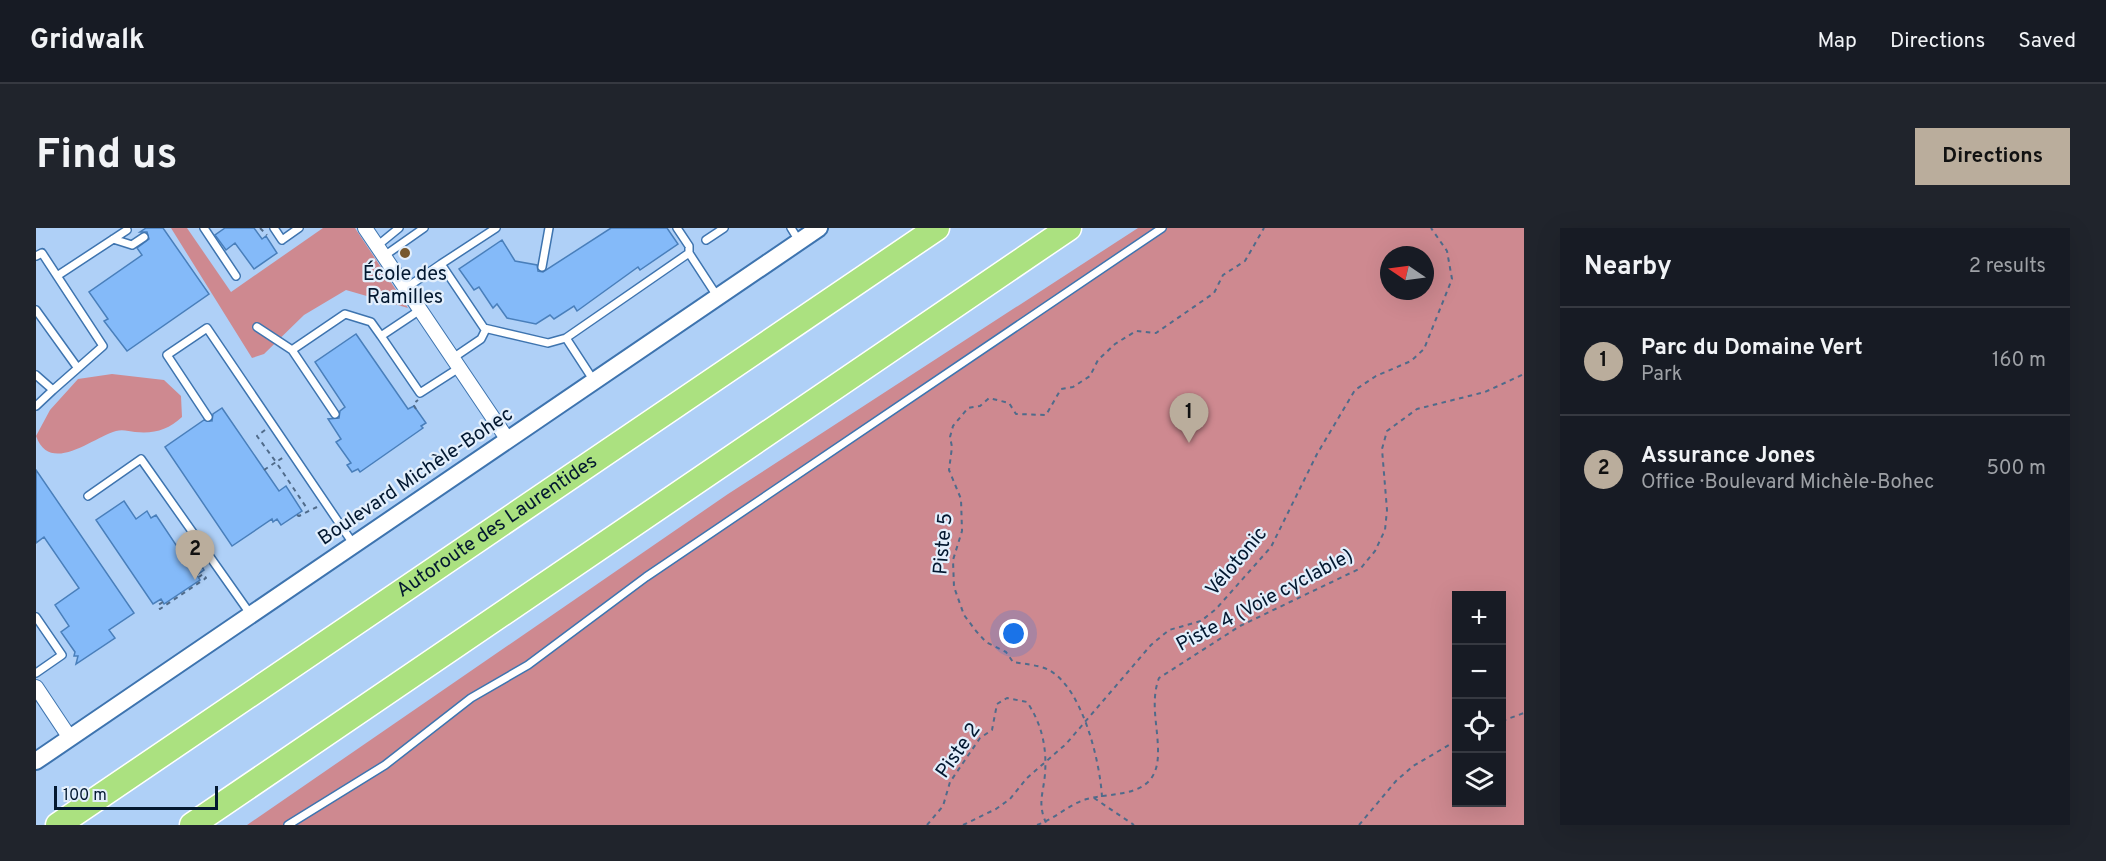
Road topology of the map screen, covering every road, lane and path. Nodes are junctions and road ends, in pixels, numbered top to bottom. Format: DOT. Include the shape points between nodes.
graph roads {
  1 [pos="204,228"];
  2 [pos="260,228"];
  3 [pos="274,228"];
  4 [pos="299,228"];
  5 [pos="365,228"];
  6 [pos="399,228"];
  7 [pos="424,228"];
  8 [pos="496,228"];
  9 [pos="549,228"];
  10 [pos="677,228"];
  11 [pos="724,228"];
  12 [pos="819,228"];
  13 [pos="937,228"];
  14 [pos="1069,228"];
  15 [pos="1162,228"];
  16 [pos="1264,228"];
  17 [pos="1431,228"];
  18 [pos="127,230"];
  19 [pos="795,235"];
  20 [pos="144,237"];
  21 [pos="266,237"];
  22 [pos="113,239"];
  23 [pos="706,240"];
  24 [pos="380,251"];
  25 [pos="689,253"];
  26 [pos="36,255"];
  27 [pos="441,264"];
  28 [pos="542,267"];
  29 [pos="57,276"];
  30 [pos="236,276"];
  31 [pos="406,288"];
  32 [pos="718,297"];
  33 [pos="36,310"];
  34 [pos="420,310"];
  35 [pos="257,327"];
  36 [pos="486,329"];
  37 [pos="381,336"];
  38 [pos="566,338"];
  39 [pos="292,350"];
  40 [pos="456,363"];
  41 [pos="77,367"];
  42 [pos="1524,374"];
  43 [pos="36,375"];
  44 [pos="594,381"];
  45 [pos="53,390"];
  46 [pos="418,400"];
  47 [pos="36,406"];
  48 [pos="416,409"];
  49 [pos="335,414"];
  50 [pos="208,417"];
  51 [pos="258,435"];
  52 [pos="508,440"];
  53 [pos="276,462"];
  54 [pos="264,470"];
  55 [pos="88,496"];
  56 [pos="324,502"];
  57 [pos="308,510"];
  58 [pos="297,515"];
  59 [pos="354,545"];
  60 [pos="199,577"];
  61 [pos="163,602"];
  62 [pos="251,615"];
  63 [pos="36,617"];
  64 [pos="36,673"];
  65 [pos="36,687"];
  66 [pos="1524,713"];
  67 [pos="1086,720"];
  68 [pos="1506,720"];
  69 [pos="70,738"];
  70 [pos="1452,743"];
  71 [pos="36,761"];
  72 [pos="1045,762"];
  73 [pos="1102,797"];
  74 [pos="1094,798"];
  75 [pos="1047,824"];
  76 [pos="58,825"];
  77 [pos="192,825"];
  78 [pos="288,825"];
  79 [pos="927,825"];
  80 [pos="963,825"];
  81 [pos="1037,825"];
  82 [pos="1134,825"];
  83 [pos="1359,825"];
  1 -- 30 [label="lane"];
  2 -- 21 [label="path"];
  3 -- 4 [label="lane" via="282,240"];
  5 -- 24 [label="street"];
  6 -- 24 [label="lane"];
  7 -- 24 [label="lane"];
  8 -- 27 [label="lane"];
  9 -- 28 [label="lane"];
  10 -- 25 [label="lane" via="689,246"];
  11 -- 23 [label="lane"];
  12 -- 19 [label="street, Boulevard Michèle-Bohec"];
  13 -- 76 [label="highway, Autoroute des Laurentides"];
  14 -- 77 [label="highway"];
  15 -- 78 [label="lane" via="646,577 528,665 471,698 385,765"];
  16 -- 67 [label="path, Piste 5" via="1245,261 1223,275 1214,292 1156,333 1136,331 1115,344 1098,360 1090,376 1062,389 1046,415 1016,414 1009,403 989,399 968,408 953,426 949,470 961,499 962,531 954,560 954,587 964,615 986,642 1006,652 1013,662 1057,675 1075,696"];
  17 -- 67 [label="path, Vélotonic" via="1447,251 1452,279 1424,349 1411,361 1355,390 1317,454 1271,547 1216,609 1201,621 1169,630 1151,645"];
  18 -- 22 [label="lane"];
  19 -- 32 [label="street, Boulevard Michèle-Bohec"];
  20 -- 22 [label="lane" via="132,245"];
  22 -- 29 [label="lane"];
  24 -- 31 [label="street"];
  25 -- 32 [label="lane"];
  25 -- 38 [label="lane"];
  26 -- 29 [label="lane" via="42,253"];
  27 -- 31 [label="lane"];
  27 -- 36 [label="lane"];
  29 -- 41 [label="lane" via="103,346"];
  31 -- 34 [label="street"];
  32 -- 44 [label="street, Boulevard Michèle-Bohec"];
  33 -- 41 [label="lane"];
  34 -- 37 [label="lane"];
  34 -- 40 [label="street"];
  35 -- 39 [label="lane"];
  36 -- 38 [label="lane" via="548,343"];
  36 -- 40 [label="lane"];
  37 -- 39 [label="lane" via="370,322 345,315"];
  37 -- 40 [label="lane" via="420,393"];
  38 -- 44 [label="lane"];
  39 -- 49 [label="lane"];
  40 -- 52 [label="street"];
  41 -- 45 [label="lane"];
  42 -- 73 [label="path, Piste 4 (Voie cyclable)" via="1485,392 1417,410 1387,431 1382,449 1387,510 1385,530 1376,551 1360,568 1240,626 1159,678 1154,692 1157,765 1143,786 1128,794"];
  43 -- 45 [label="lane"];
  44 -- 52 [label="street, Boulevard Michèle-Bohec"];
  45 -- 47 [label="lane"];
  46 -- 48 [label="path" via="413,404"];
  50 -- 56 [label="lane" via="167,355 207,328"];
  51 -- 53 [label="path"];
  52 -- 59 [label="street, Boulevard Michèle-Bohec"];
  53 -- 54 [label="path"];
  53 -- 57 [label="path"];
  55 -- 62 [label="lane" via="141,459"];
  56 -- 57 [label="path"];
  56 -- 59 [label="lane"];
  57 -- 58 [label="path"];
  59 -- 62 [label="street, Boulevard Michèle-Bohec"];
  60 -- 61 [label="path" via="203,574 206,578 160,609 158,605"];
  62 -- 69 [label="street, Boulevard Michèle-Bohec"];
  63 -- 64 [label="lane" via="62,655"];
  65 -- 69 [label="street"];
  66 -- 68 [label="path"];
  67 -- 72 [label="path, Vélotonic"];
  67 -- 73 [label="path, Piste 5"];
  69 -- 71 [label="street, Boulevard Michèle-Bohec"];
  70 -- 83 [label="path" via="1396,780"];
  72 -- 75 [label="path, Piste 2" via="1040,802"];
  72 -- 79 [label="path, Piste 2" via="1035,714 1026,702 1007,698 997,704 992,730 980,738 950,782 943,806"];
  72 -- 80 [label="path, Vélotonic" via="996,809"];
  73 -- 74 [label="path, Piste 4 (Voie cyclable)"];
  74 -- 75 [label="path, Piste 4 (Voie cyclable)"];
  74 -- 82 [label="path"];
  75 -- 81 [label="path, Piste 4 (Voie cyclable)"];
}
